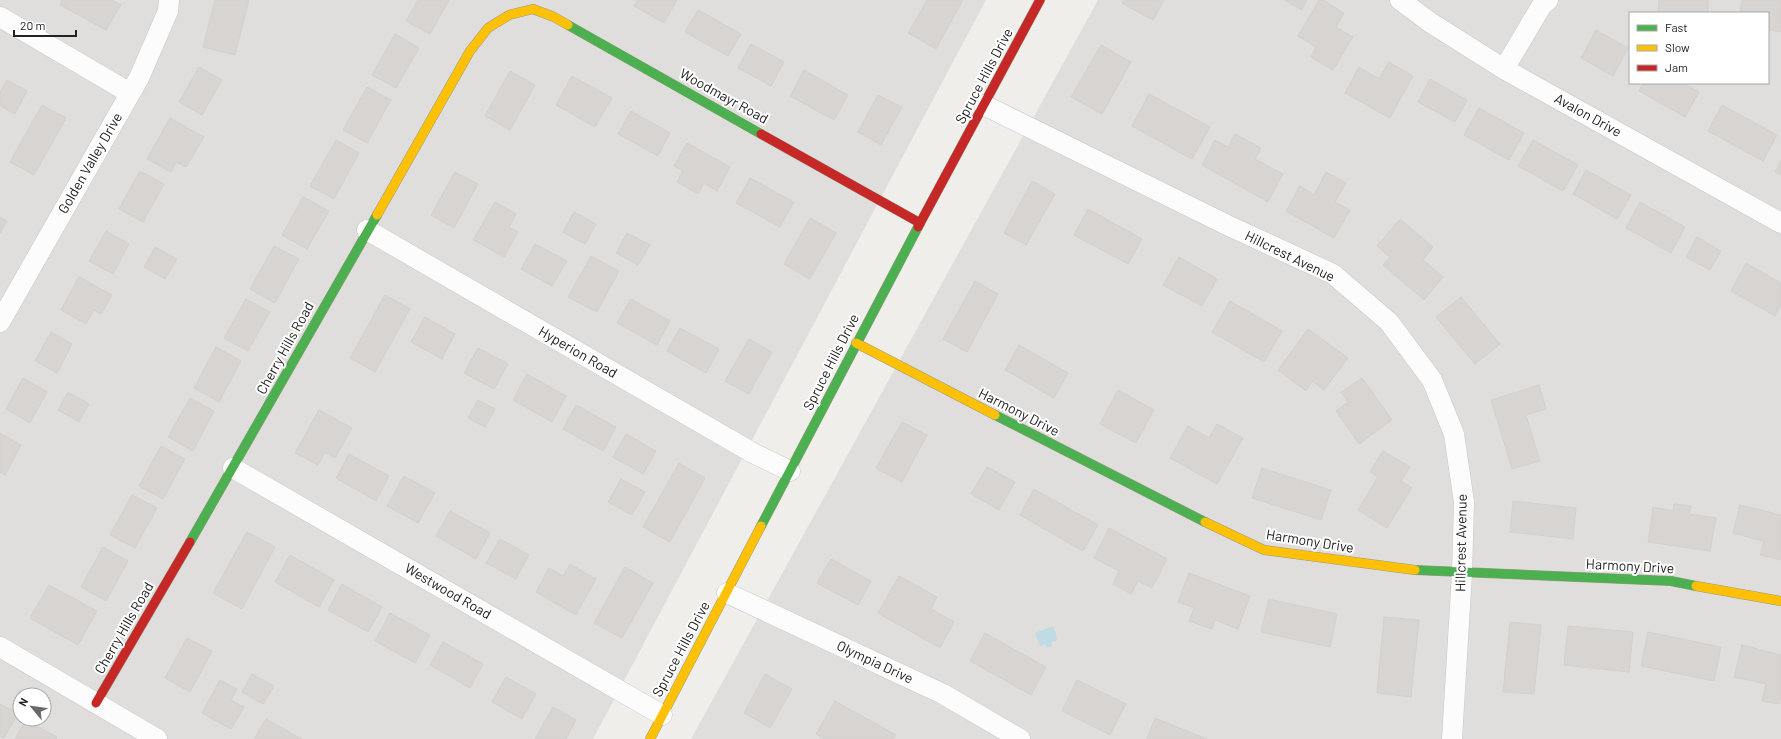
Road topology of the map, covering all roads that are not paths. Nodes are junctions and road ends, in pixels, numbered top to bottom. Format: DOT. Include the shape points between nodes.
graph roads {
  1 [pos="169,0"];
  2 [pos="1040,0"];
  3 [pos="1400,0"];
  4 [pos="1548,0"];
  5 [pos="509,15"];
  6 [pos="0,17"];
  7 [pos="1504,68"];
  8 [pos="130,93"];
  9 [pos="984,105"];
  10 [pos="920,223"];
  11 [pos="1781,223"];
  12 [pos="367,230"];
  13 [pos="0,322"];
  14 [pos="856,343"];
  15 [pos="233,468"];
  16 [pos="790,471"];
  17 [pos="1462,573"];
  18 [pos="727,593"];
  19 [pos="1781,601"];
  20 [pos="0,647"];
  21 [pos="96,703"];
  22 [pos="662,715"];
  23 [pos="157,739"];
  24 [pos="650,739"];
  25 [pos="1020,739"];
  26 [pos="1452,739"];
  1 -- 8 [label="street, Golden Valley Drive" via="168,11"];
  2 -- 9 [label="street, Spruce Hills Drive"];
  3 -- 7 [label="street, Avalon Drive" via="1431,23"];
  4 -- 7 [label="street" via="1542,5"];
  5 -- 10 [label="street, Woodmayr Road" via="533,9 554,17"];
  5 -- 12 [label="street, Cherry Hills Road" via="488,28 470,51"];
  6 -- 8 [label="street"];
  7 -- 11 [label="street, Avalon Drive"];
  8 -- 13 [label="street, Golden Valley Drive"];
  9 -- 10 [label="street, Spruce Hills Drive"];
  9 -- 17 [label="street, Hillcrest Avenue" via="1227,225 1333,274 1389,322 1432,380 1454,434 1464,502"];
  10 -- 14 [label="street, Spruce Hills Drive"];
  12 -- 15 [label="street, Cherry Hills Road"];
  12 -- 16 [label="street, Hyperion Road" via="746,449"];
  14 -- 16 [label="street, Spruce Hills Drive"];
  14 -- 17 [label="street, Harmony Drive" via="1190,515 1264,550 1421,571"];
  15 -- 21 [label="street, Cherry Hills Road"];
  15 -- 22 [label="street, Westwood Road"];
  16 -- 18 [label="street, Spruce Hills Drive"];
  17 -- 19 [label="street, Harmony Drive" via="1670,581"];
  17 -- 26 [label="street, Hillcrest Avenue"];
  18 -- 22 [label="street, Spruce Hills Drive"];
  18 -- 25 [label="street, Olympia Drive" via="943,694"];
  20 -- 21 [label="street"];
  21 -- 23 [label="street"];
  22 -- 24 [label="street, Spruce Hills Drive"];
}
